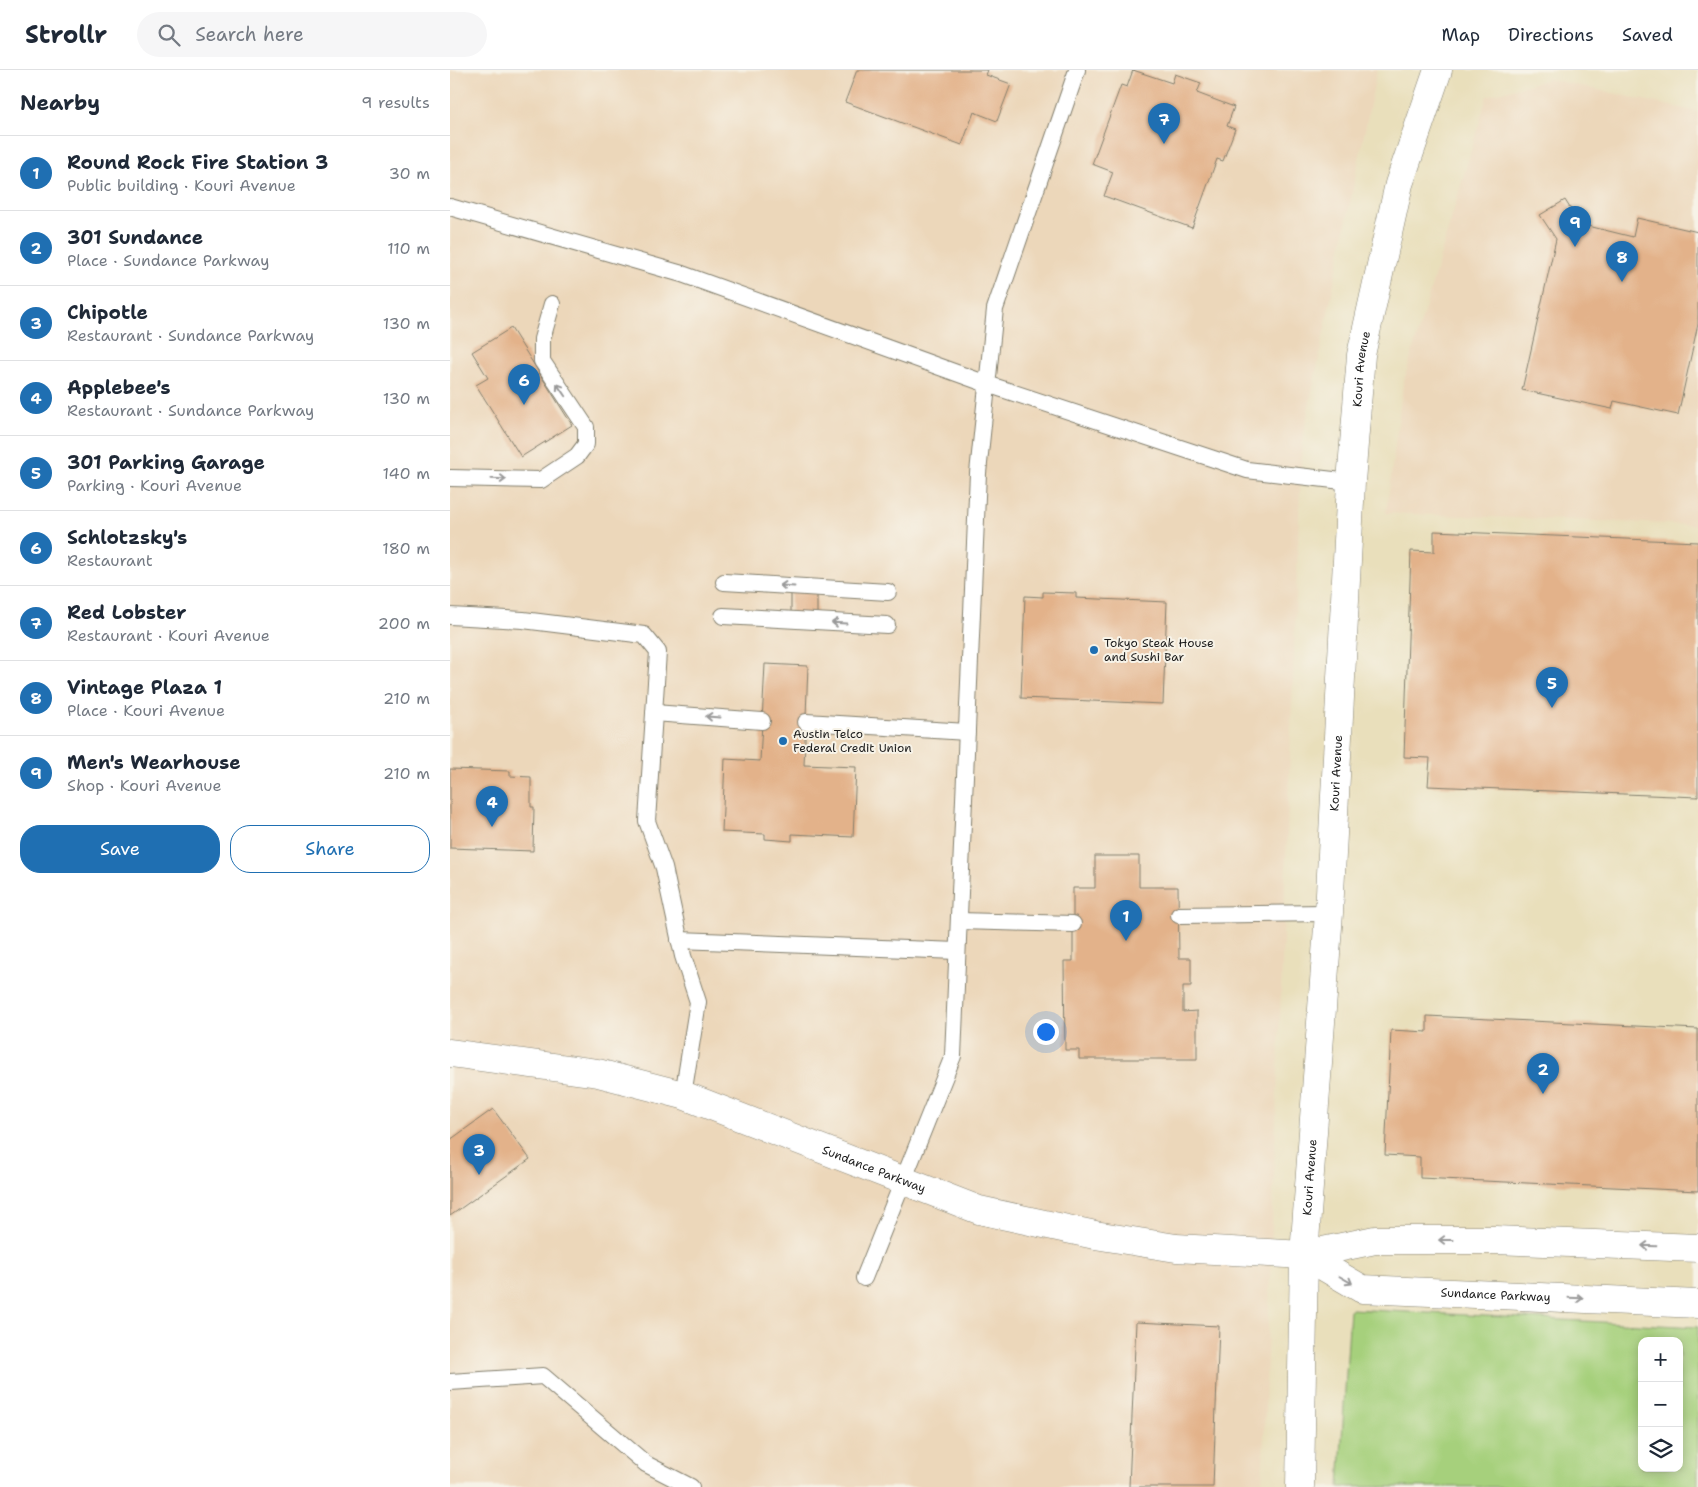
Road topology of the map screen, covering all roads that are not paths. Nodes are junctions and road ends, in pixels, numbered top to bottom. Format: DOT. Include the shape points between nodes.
graph roads {
  1 [pos="1077,70"];
  2 [pos="1438,70"];
  3 [pos="450,207"];
  4 [pos="552,304"];
  5 [pos="986,384"];
  6 [pos="450,478"];
  7 [pos="1351,482"];
  8 [pos="724,582"];
  9 [pos="888,592"];
  10 [pos="450,616"];
  11 [pos="723,616"];
  12 [pos="887,626"];
  13 [pos="654,713"];
  14 [pos="762,720"];
  15 [pos="806,722"];
  16 [pos="967,732"];
  17 [pos="1329,913"];
  18 [pos="1179,915"];
  19 [pos="958,921"];
  20 [pos="1073,924"];
  21 [pos="679,940"];
  22 [pos="957,951"];
  23 [pos="450,1054"];
  24 [pos="683,1095"];
  25 [pos="902,1181"];
  26 [pos="1698,1248"];
  27 [pos="1304,1255"];
  28 [pos="864,1278"];
  29 [pos="1698,1304"];
  30 [pos="450,1382"];
  31 [pos="691,1487"];
  32 [pos="1300,1487"];
  1 -- 5 [label="lane" via="995,309"];
  2 -- 7 [label="street, Kouri Avenue" via="1399,184 1361,355"];
  3 -- 5 [label="lane" via="682,274"];
  6 -- 4 [label="lane, one-way" via="541,480 577,456 586,444 586,427 542,361 542,340"];
  5 -- 7 [label="lane" via="1247,470"];
  5 -- 16 [label="lane" via="978,473"];
  7 -- 17 [label="street, Kouri Avenue"];
  9 -- 8 [label="lane, one-way"];
  10 -- 13 [label="lane" via="523,620 644,636 658,652"];
  12 -- 11 [label="lane, one-way"];
  14 -- 13 [label="lane, one-way"];
  13 -- 21 [label="lane" via="647,820 664,868"];
  15 -- 16 [label="lane"];
  16 -- 19 [label="lane"];
  17 -- 18 [label="lane"];
  17 -- 27 [label="street, Kouri Avenue"];
  19 -- 20 [label="lane"];
  19 -- 22 [label="lane"];
  21 -- 22 [label="lane"];
  21 -- 24 [label="lane" via="698,1002"];
  22 -- 25 [label="lane" via="953,1056"];
  23 -- 24 [label="street, Sundance Parkway" via="598,1073"];
  24 -- 25 [label="street, Sundance Parkway"];
  25 -- 27 [label="street, Sundance Parkway" via="979,1210 1094,1235 1176,1248"];
  25 -- 28 [label="lane"];
  26 -- 27 [label="street, Sundance Parkway, one-way" via="1495,1240 1374,1240"];
  27 -- 29 [label="street, Sundance Parkway, one-way" via="1362,1289"];
  27 -- 32 [label="street, Kouri Avenue"];
  30 -- 31 [label="lane" via="543,1376 646,1464"];
}
